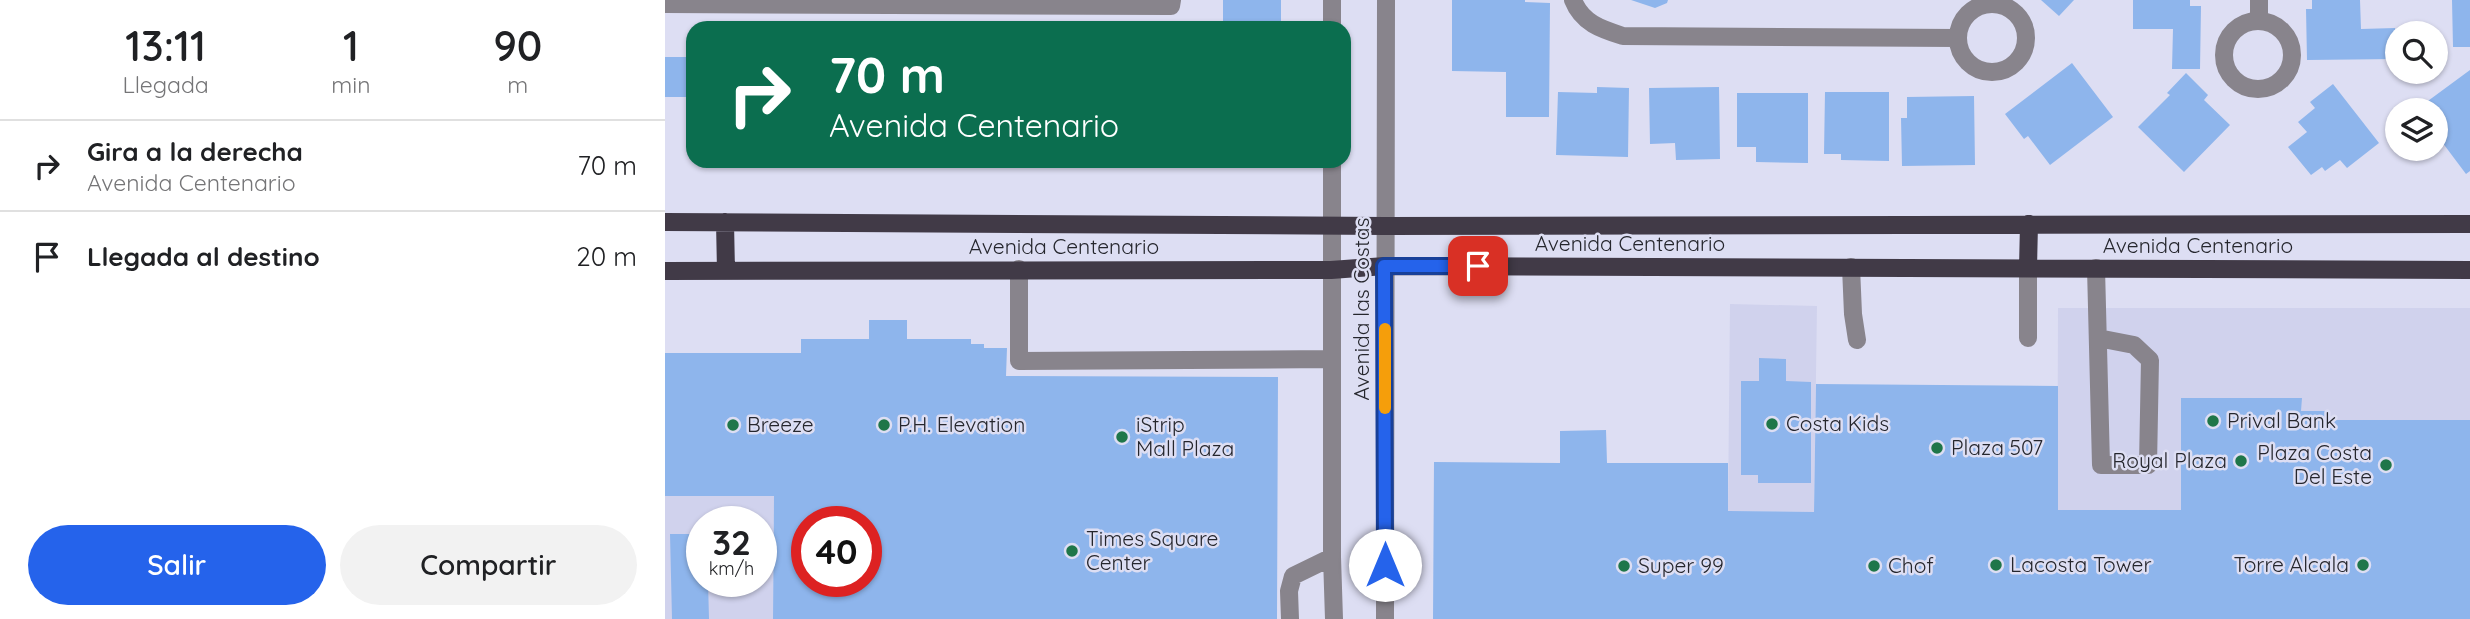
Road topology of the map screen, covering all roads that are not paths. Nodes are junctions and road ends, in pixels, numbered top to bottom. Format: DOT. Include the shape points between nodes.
graph roads {
  1 [pos="1172,0"];
  2 [pos="1332,0"];
  3 [pos="1386,0"];
  4 [pos="1573,0"];
  5 [pos="2259,0"];
  6 [pos="777,2"];
  7 [pos="665,4"];
  8 [pos="1332,21"];
  9 [pos="2259,21"];
  10 [pos="1957,38"];
  11 [pos="1332,168"];
  12 [pos="665,222"];
  13 [pos="725,222"];
  14 [pos="2029,224"];
  15 [pos="2470,224"];
  16 [pos="1332,226"];
  17 [pos="1385,226"];
  18 [pos="1384,266"];
  19 [pos="1851,267"];
  20 [pos="2028,268"];
  21 [pos="2097,268"];
  22 [pos="1019,269"];
  23 [pos="1331,270"];
  24 [pos="2470,270"];
  25 [pos="665,271"];
  26 [pos="726,271"];
  27 [pos="2028,338"];
  28 [pos="2098,338"];
  29 [pos="1857,340"];
  30 [pos="1332,359"];
  31 [pos="1332,558"];
  32 [pos="1290,619"];
  33 [pos="1334,619"];
  34 [pos="1385,619"];
  1 -- 6 [label="street" via="1171,6"];
  2 -- 8 [label="street"];
  3 -- 17 [label="street, Avenida las Costas"];
  4 -- 10 [label="street" via="1593,26 1623,36"];
  5 -- 9 [label="street"];
  6 -- 7 [label="street"];
  11 -- 16 [label="street, Avenida las Costas"];
  12 -- 13 [label="main road, Avenida Centenario"];
  13 -- 16 [label="main road, Avenida Centenario"];
  13 -- 26 [label="main road"];
  14 -- 15 [label="main road, Avenida Centenario"];
  14 -- 17 [label="main road, Avenida Centenario"];
  14 -- 20 [label="main road"];
  16 -- 17 [label="main road, Avenida Centenario"];
  16 -- 23 [label="street, Avenida las Costas"];
  17 -- 18 [label="street, Avenida las Costas"];
  18 -- 19 [label="main road, Avenida Centenario"];
  18 -- 23 [label="main road, Avenida Centenario"];
  18 -- 34 [label="street, Avenida las Costas"];
  19 -- 20 [label="main road, Avenida Centenario"];
  19 -- 29 [label="street"];
  20 -- 21 [label="main road, Avenida Centenario"];
  20 -- 27 [label="street"];
  21 -- 24 [label="main road, Avenida Centenario"];
  21 -- 28 [label="street"];
  22 -- 23 [label="main road, Avenida Centenario"];
  22 -- 26 [label="main road, Avenida Centenario"];
  22 -- 30 [label="street" via="1019,361"];
  23 -- 30 [label="street, Avenida las Costas"];
  25 -- 26 [label="main road, Avenida Centenario"];
  28 -- 28 [label="street" via="2101,465 2148,465 2150,360 2134,345"];
  30 -- 31 [label="street, Avenida las Costas"];
  31 -- 32 [label="street" via="1293,576"];
  31 -- 33 [label="street, Avenida las Costas"];
}
